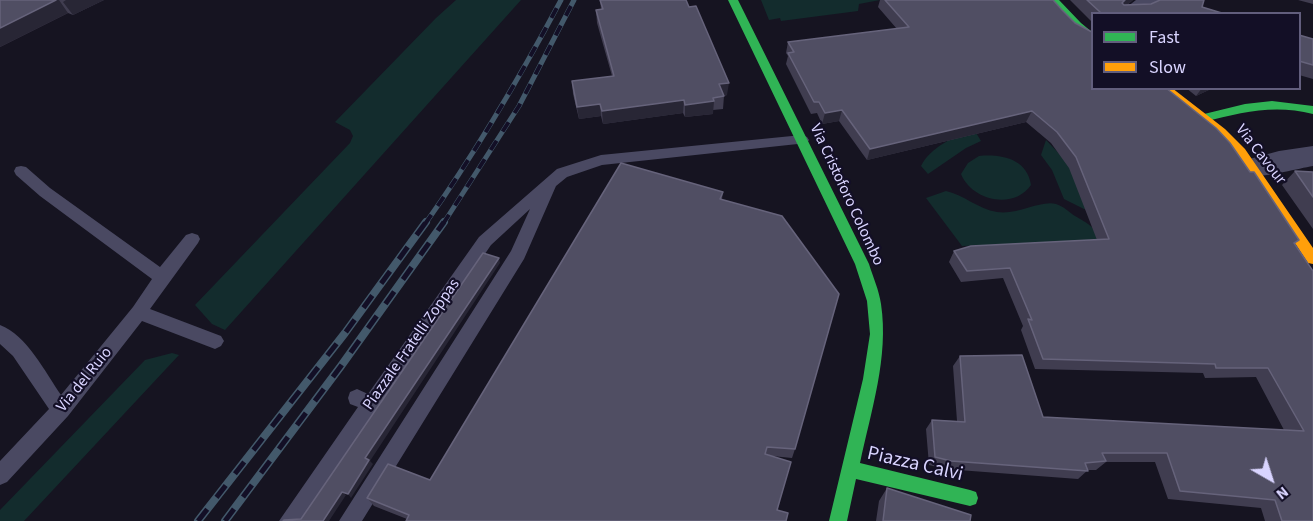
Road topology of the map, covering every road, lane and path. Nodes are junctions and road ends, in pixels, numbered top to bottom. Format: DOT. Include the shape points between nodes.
graph roads {
  1 [pos="733,0"];
  2 [pos="1054,0"];
  3 [pos="1153,0"];
  4 [pos="1133,12"];
  5 [pos="1091,35"];
  6 [pos="1167,90"];
  7 [pos="1313,110"];
  8 [pos="1204,118"];
  9 [pos="802,140"];
  10 [pos="1313,156"];
  11 [pos="1253,168"];
  12 [pos="21,171"];
  13 [pos="550,183"];
  14 [pos="192,239"];
  15 [pos="1313,259"];
  16 [pos="162,277"];
  17 [pos="140,312"];
  18 [pos="0,333"];
  19 [pos="215,341"];
  20 [pos="61,410"];
  21 [pos="850,469"];
  22 [pos="0,475"];
  23 [pos="970,498"];
  24 [pos="290,521"];
  25 [pos="350,521"];
  26 [pos="838,521"];
  1 -- 9 [label="street, Via Cristoforo Colombo"];
  2 -- 5 [label="street"];
  3 -- 4 [label="street"];
  6 -- 8 [label="street, Via Cavour"];
  7 -- 8 [label="street" via="1270,101"];
  8 -- 11 [label="street, Via Cavour"];
  9 -- 13 [label="lane, Piazzale Fratelli Zoppas" via="601,160 580,165"];
  9 -- 21 [label="street, Via Cristoforo Colombo" via="862,264 874,301 877,334 871,379"];
  10 -- 11 [label="street"];
  11 -- 15 [label="street, Via Cavour"];
  12 -- 16 [label="lane"];
  13 -- 24 [label="lane, Piazzale Fratelli Zoppas" via="485,241 364,401"];
  13 -- 25 [label="lane" via="518,254"];
  14 -- 16 [label="lane, Via del Ruio"];
  16 -- 17 [label="lane, Via del Ruio"];
  17 -- 19 [label="lane"];
  17 -- 20 [label="lane, Via del Ruio"];
  18 -- 20 [label="lane" via="19,350"];
  20 -- 22 [label="lane, Via del Ruio"];
  21 -- 23 [label="street, Piazza Calvi"];
  21 -- 26 [label="street, Via Cristoforo Colombo"];
}
